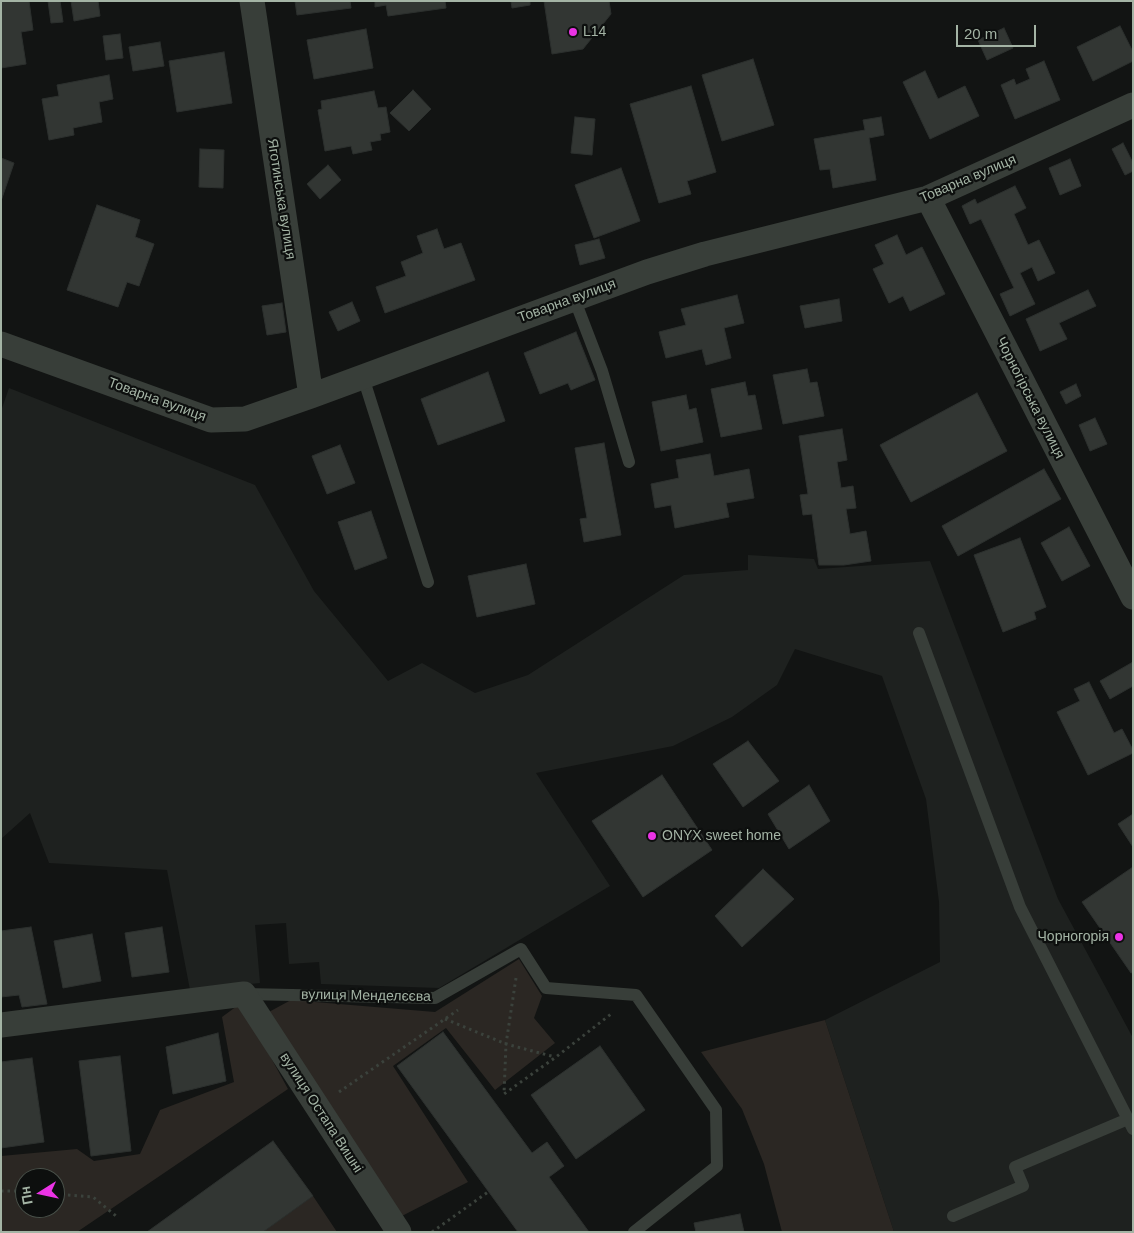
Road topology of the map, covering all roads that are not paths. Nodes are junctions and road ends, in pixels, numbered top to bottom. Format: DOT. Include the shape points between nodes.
graph roads {
  1 [pos="252,1"];
  2 [pos="1133,105"];
  3 [pos="928,198"];
  4 [pos="574,298"];
  5 [pos="1,344"];
  6 [pos="363,376"];
  7 [pos="311,396"];
  8 [pos="629,462"];
  9 [pos="428,582"];
  10 [pos="1133,597"];
  11 [pos="919,633"];
  12 [pos="244,994"];
  13 [pos="1,1025"];
  14 [pos="1130,1124"];
  15 [pos="953,1216"];
  16 [pos="398,1232"];
  17 [pos="634,1232"];
  1 -- 7 [label="street, Яготинська вулиця"];
  2 -- 3 [label="street, Товарна вулиця"];
  3 -- 4 [label="street, Товарна вулиця" via="705,254"];
  3 -- 10 [label="street, Чорногірська вулиця"];
  4 -- 6 [label="street, Товарна вулиця"];
  4 -- 8 [label="lane" via="602,371"];
  5 -- 7 [label="street, Товарна вулиця" via="211,420 244,419"];
  6 -- 7 [label="street, Товарна вулиця"];
  6 -- 9 [label="lane"];
  11 -- 14 [label="lane" via="1020,907"];
  12 -- 13 [label="street, вулиця Менделєєва"];
  12 -- 16 [label="street, вулиця Остапа Вишні"];
  12 -- 17 [label="lane, вулиця Менделєєва" via="435,998 521,949 546,988 636,995 716,1110 718,1166"];
  14 -- 15 [label="lane" via="1015,1167 1023,1186"];
}
